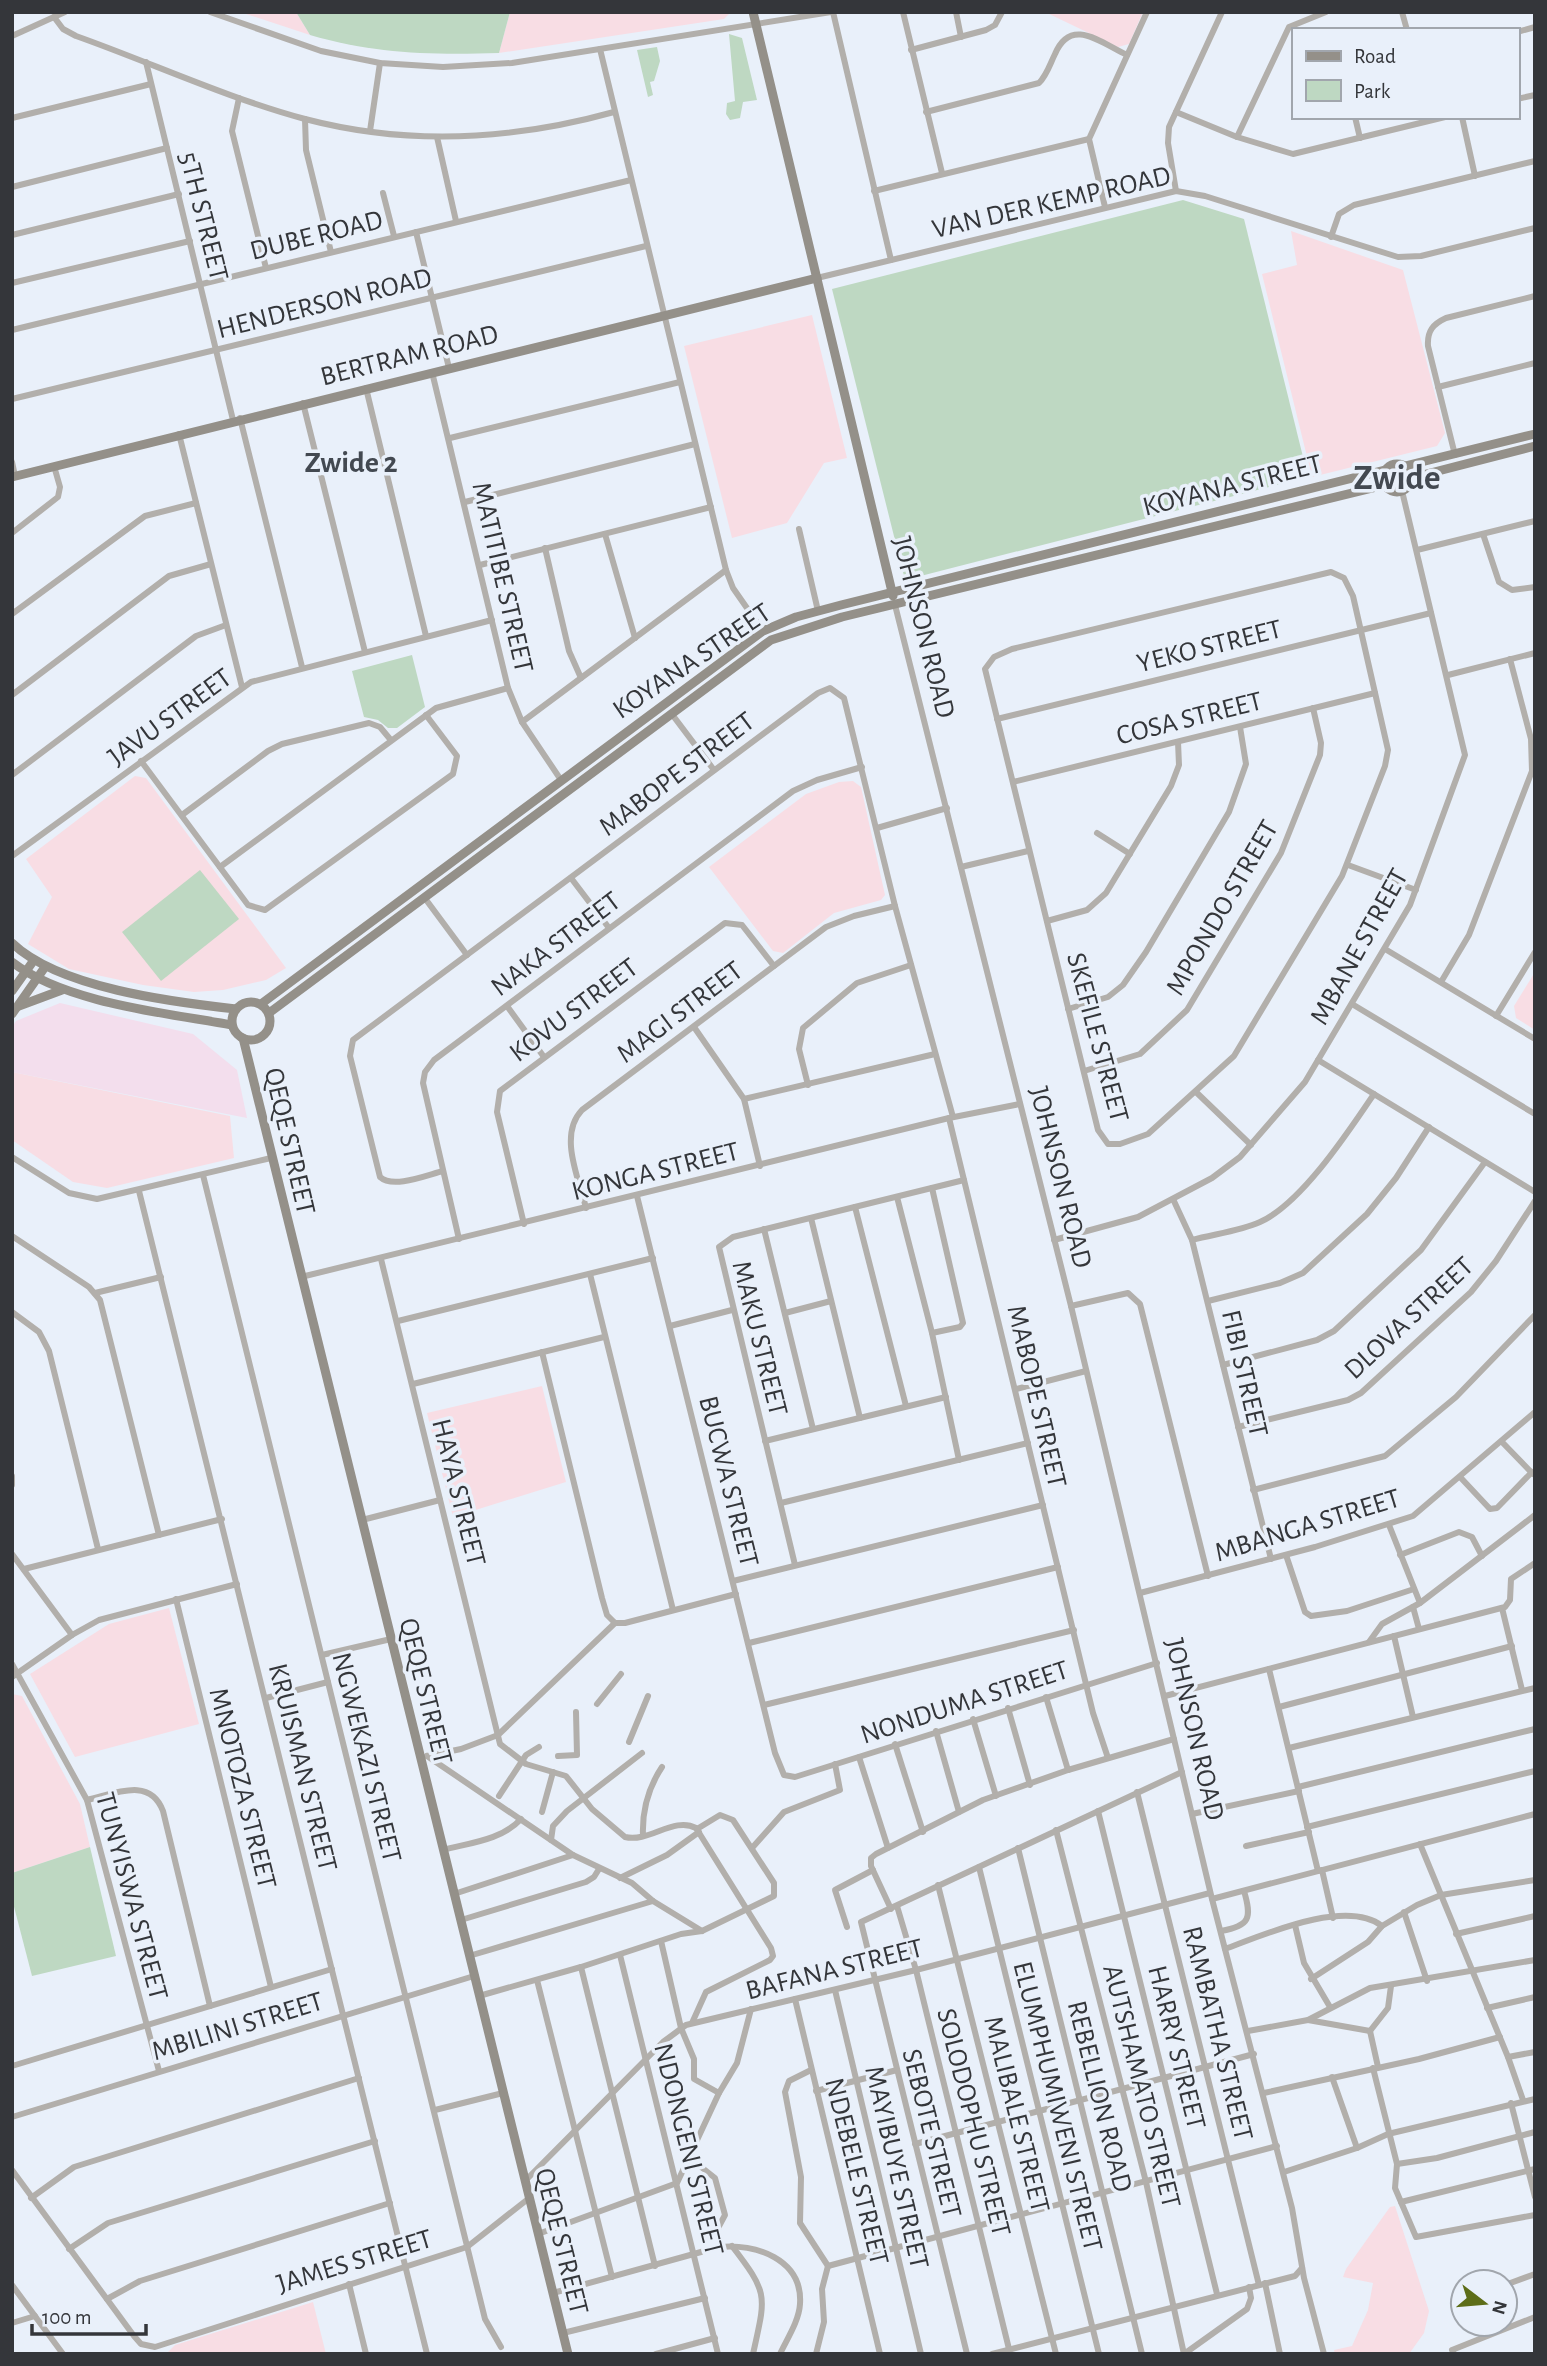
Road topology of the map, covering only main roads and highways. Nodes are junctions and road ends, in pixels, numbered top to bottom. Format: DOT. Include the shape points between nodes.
graph roads {
  1 [pos="753,12"];
  2 [pos="817,278"];
  3 [pos="1535,434"];
  4 [pos="1535,446"];
  5 [pos="1405,466"];
  6 [pos="1385,470"];
  7 [pos="14,476"];
  8 [pos="1411,478"];
  9 [pos="1385,485"];
  10 [pos="892,592"];
  11 [pos="895,605"];
  12 [pos="12,943"];
  13 [pos="34,960"];
  14 [pos="12,962"];
  15 [pos="45,967"];
  16 [pos="25,973"];
  17 [pos="36,979"];
  18 [pos="63,989"];
  19 [pos="12,991"];
  20 [pos="261,1004"];
  21 [pos="236,1009"];
  22 [pos="15,1010"];
  23 [pos="269,1013"];
  24 [pos="232,1025"];
  25 [pos="243,1038"];
  26 [pos="568,2354"];
  1 -- 2 [label="main road, JOHNSON ROAD"];
  2 -- 7 [label="main road, BERTRAM ROAD"];
  2 -- 10 [label="main road, JOHNSON ROAD"];
  3 -- 5 [label="main road, KOYANA STREET"];
  4 -- 8 [label="main road"];
  5 -- 6 [label="main road, KOYANA STREET" via="1392,464"];
  5 -- 8 [label="main road"];
  6 -- 9 [label="main road"];
  6 -- 10 [label="main road, KOYANA STREET"];
  8 -- 9 [label="main road" via="1402,491"];
  9 -- 11 [label="main road, KOYANA STREET"];
  10 -- 11 [label="main road, JOHNSON ROAD"];
  10 -- 20 [label="main road, KOYANA STREET" via="763,631"];
  11 -- 23 [label="main road, KOYANA STREET" via="813,624 771,640"];
  12 -- 13 [label="main road"];
  13 -- 15 [label="main road"];
  13 -- 16 [label="main road"];
  14 -- 16 [label="main road"];
  15 -- 17 [label="main road"];
  15 -- 21 [label="main road" via="114,987"];
  16 -- 17 [label="main road"];
  16 -- 19 [label="main road"];
  17 -- 18 [label="main road"];
  17 -- 22 [label="main road"];
  18 -- 22 [label="main road"];
  18 -- 24 [label="main road"];
  20 -- 21 [label="main road" via="247,1002"];
  20 -- 23 [label="main road"];
  21 -- 24 [label="main road"];
  23 -- 25 [label="main road" via="264,1034 252,1040"];
  24 -- 25 [label="main road"];
  25 -- 26 [label="main road, QEQE STREET"];
}
